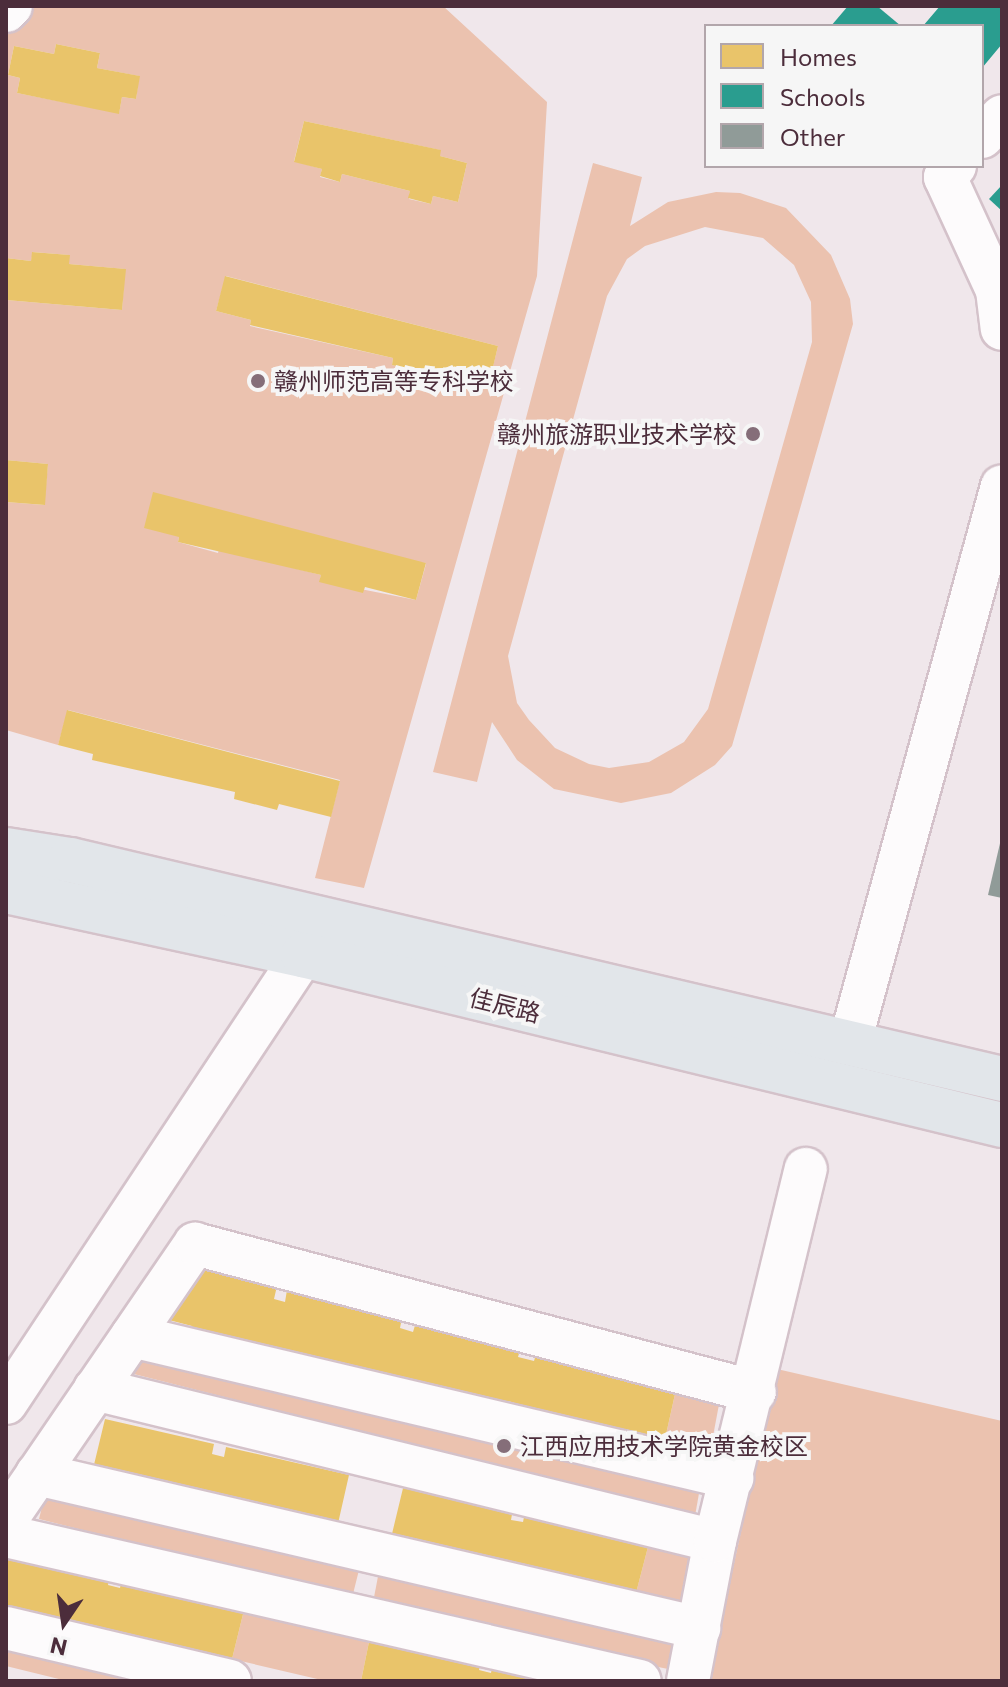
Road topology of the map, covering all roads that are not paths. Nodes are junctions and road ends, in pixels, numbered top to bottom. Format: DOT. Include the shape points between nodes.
graph roads {
  1 [pos="11,6"];
  2 [pos="6,11"];
  3 [pos="1002,116"];
  4 [pos="984,135"];
  5 [pos="953,168"];
  6 [pos="1002,329"];
  7 [pos="1002,486"];
  8 [pos="6,850"];
  9 [pos="6,891"];
  10 [pos="303,955"];
  11 [pos="850,1042"];
  12 [pos="1002,1079"];
  13 [pos="1002,1125"];
  14 [pos="806,1169"];
  15 [pos="132,1336"];
  16 [pos="95,1389"];
  17 [pos="755,1392"];
  18 [pos="6,1403"];
  19 [pos="37,1474"];
  20 [pos="732,1478"];
  21 [pos="6,1520"];
  22 [pos="6,1536"];
  23 [pos="715,1541"];
  24 [pos="6,1628"];
  25 [pos="699,1628"];
  26 [pos="230,1681"];
  27 [pos="640,1681"];
  28 [pos="688,1681"];
  1 -- 2 [label="street"];
  3 -- 4 [label="street"];
  5 -- 6 [label="street" via="945,177 997,290"];
  7 -- 11 [label="street"];
  8 -- 11 [label="main road, 佳辰路" via="70,860"];
  9 -- 10 [label="main road, 佳辰路"];
  10 -- 13 [label="main road, 佳辰路"];
  10 -- 18 [label="street"];
  11 -- 12 [label="main road, 佳辰路"];
  14 -- 17 [label="street"];
  15 -- 16 [label="street"];
  15 -- 17 [label="street" via="195,1244"];
  15 -- 20 [label="street"];
  16 -- 19 [label="street"];
  16 -- 23 [label="street"];
  17 -- 20 [label="street"];
  19 -- 21 [label="street"];
  19 -- 25 [label="street"];
  20 -- 23 [label="street"];
  22 -- 27 [label="street"];
  23 -- 25 [label="street"];
  24 -- 26 [label="street"];
  25 -- 28 [label="street"];
}
